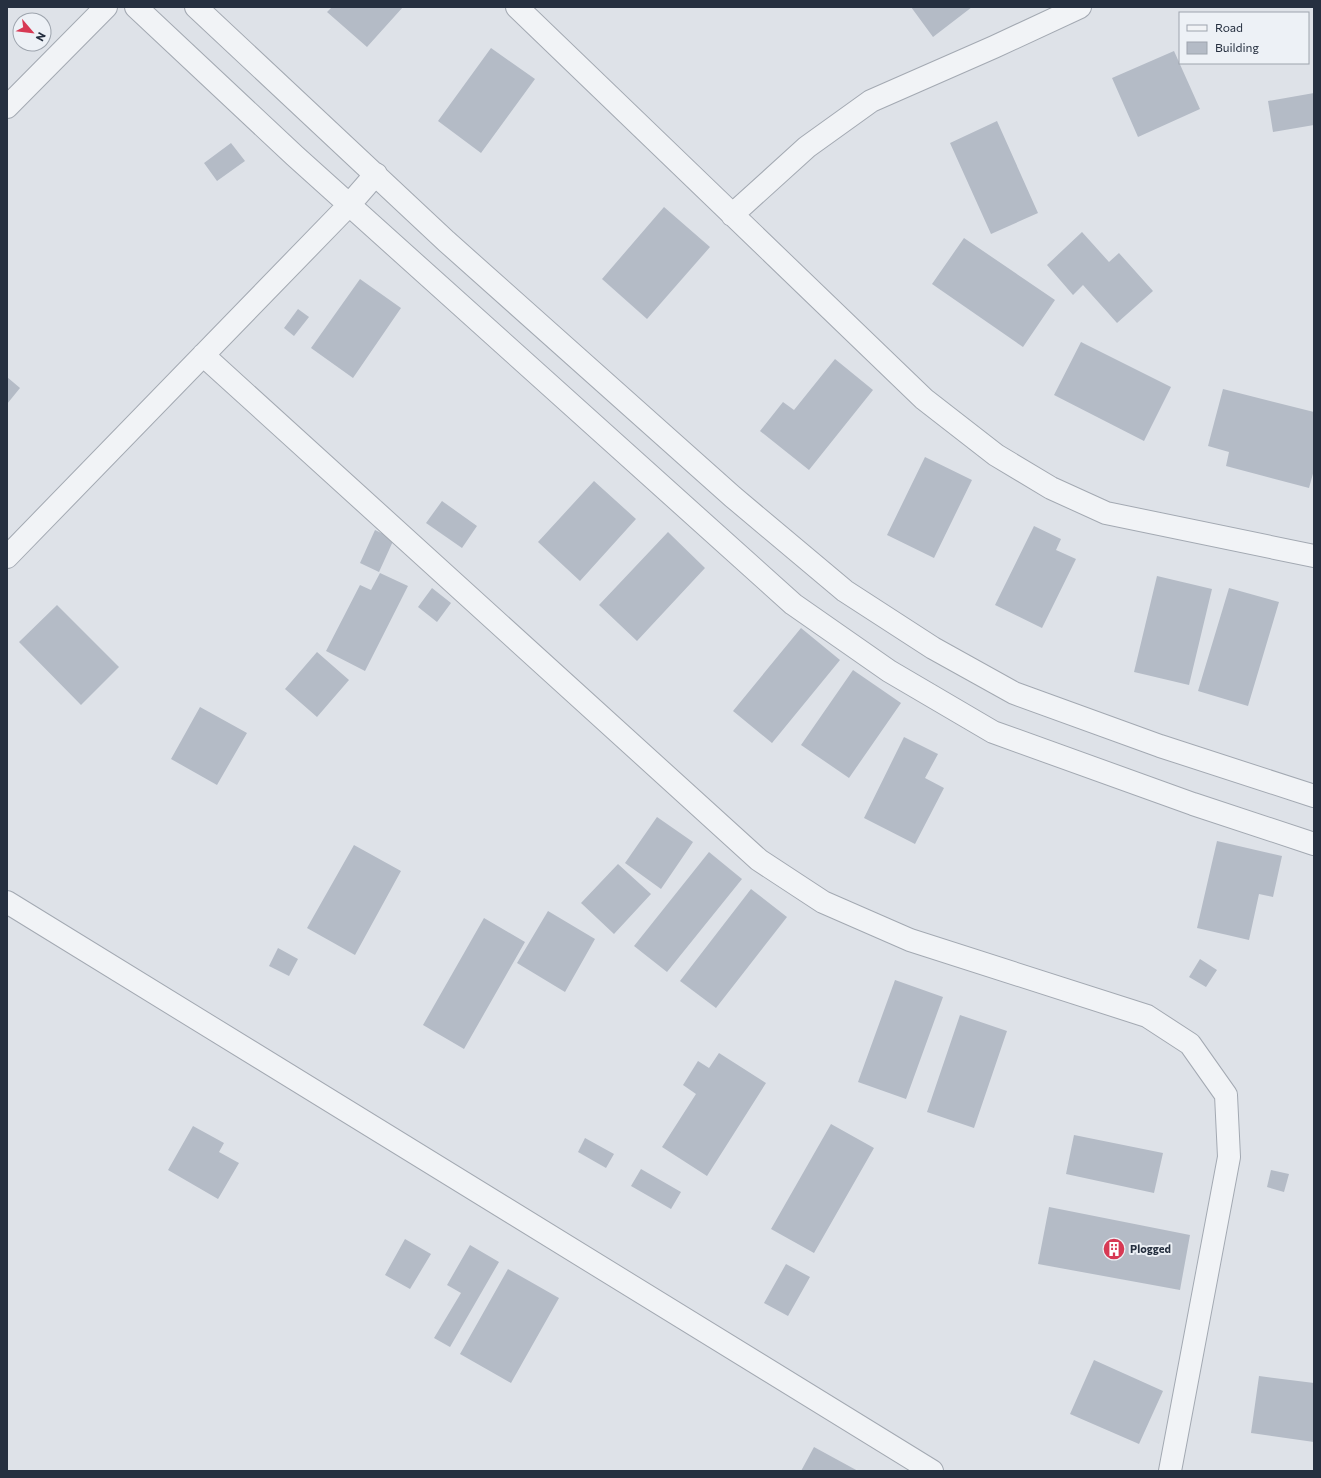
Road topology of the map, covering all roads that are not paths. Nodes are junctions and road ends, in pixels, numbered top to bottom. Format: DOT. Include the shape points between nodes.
graph roads {
  1 [pos="106,7"];
  2 [pos="136,7"];
  3 [pos="196,7"];
  4 [pos="517,7"];
  5 [pos="1080,7"];
  6 [pos="7,107"];
  7 [pos="376,174"];
  8 [pos="349,204"];
  9 [pos="732,215"];
  10 [pos="203,355"];
  11 [pos="1314,556"];
  12 [pos="7,557"];
  13 [pos="1314,796"];
  14 [pos="1314,844"];
  15 [pos="7,902"];
  16 [pos="932,1471"];
  17 [pos="1170,1471"];
  1 -- 6 [label="street"];
  2 -- 8 [label="street"];
  3 -- 7 [label="street"];
  4 -- 9 [label="street"];
  5 -- 9 [label="street" via="870,101 807,147"];
  7 -- 8 [label="street"];
  7 -- 13 [label="street" via="733,498 845,591 933,648 1014,693 1160,746"];
  8 -- 10 [label="street"];
  8 -- 14 [label="street" via="793,604 889,671 993,732 1193,804"];
  9 -- 11 [label="street" via="924,399 996,455 1051,488 1106,513"];
  10 -- 12 [label="street"];
  10 -- 17 [label="street" via="758,860 823,902 910,940 1147,1016 1190,1044 1226,1095 1229,1157"];
  15 -- 16 [label="street"];
}
